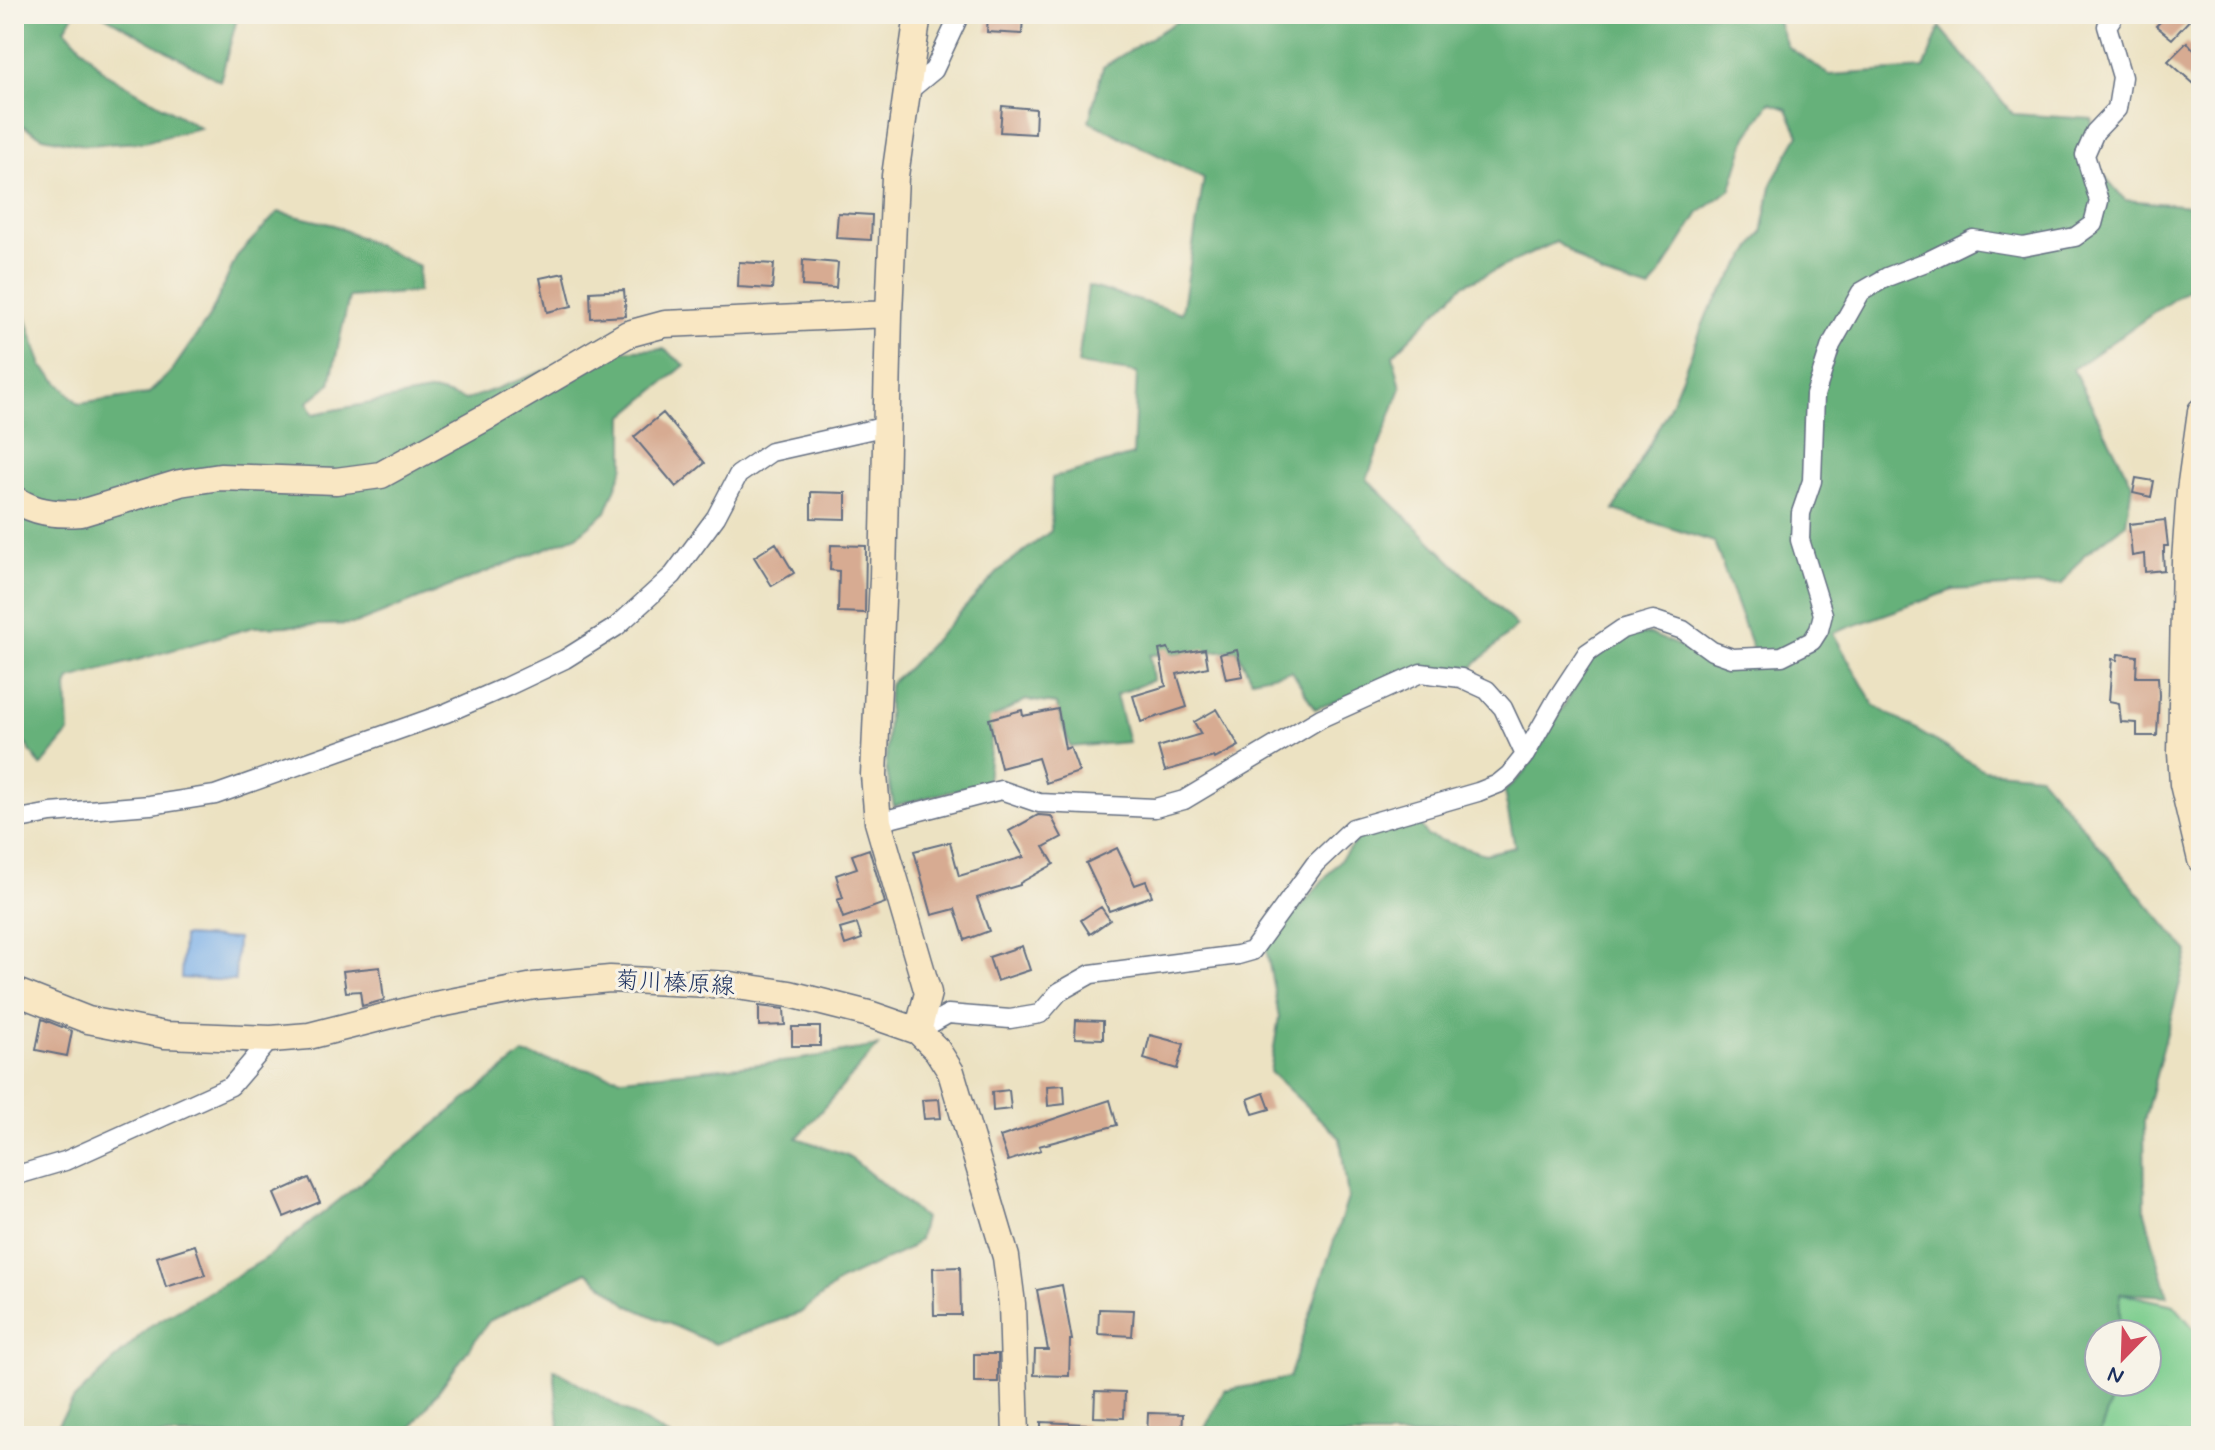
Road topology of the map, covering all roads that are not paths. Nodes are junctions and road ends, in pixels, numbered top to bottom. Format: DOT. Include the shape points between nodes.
graph roads {
  1 [pos="918,14"];
  2 [pos="960,14"];
  3 [pos="2115,14"];
  4 [pos="905,94"];
  5 [pos="889,314"];
  6 [pos="2201,411"];
  7 [pos="887,426"];
  8 [pos="14,498"];
  9 [pos="1525,755"];
  10 [pos="14,820"];
  11 [pos="878,822"];
  12 [pos="2198,848"];
  13 [pos="14,991"];
  14 [pos="918,1031"];
  15 [pos="271,1039"];
  16 [pos="14,1176"];
  17 [pos="1016,1436"];
  1 -- 4 [label="street"];
  2 -- 4 [label="street" via="934,70"];
  3 -- 9 [label="street" via="2107,26 2122,77 2117,109 2095,132 2085,155 2099,201 2093,224 2075,237 2023,247 1973,239 1887,277 1861,292 1831,345 1815,395 1812,481 1800,526 1823,614 1812,641 1782,656 1732,658 1653,620 1622,629 1587,653"];
  4 -- 5 [label="street" via="895,176"];
  5 -- 7 [label="street"];
  5 -- 8 [label="street" via="665,324 628,334 381,475 336,481 220,477 180,483 81,513 25,506"];
  6 -- 12 [label="street" via="2185,561 2181,753"];
  7 -- 10 [label="street" via="771,452 738,475 716,517 673,575 616,627 506,687 215,795"];
  7 -- 11 [label="street" via="874,775"];
  9 -- 11 [label="street" via="1503,708 1487,690 1461,678 1421,673 1321,718 1184,800 1155,808 1039,803 1001,790"];
  9 -- 14 [label="street" via="1498,784 1353,828 1315,864 1252,951 1091,974 1059,992 1040,1014 1010,1019 948,1014"];
  11 -- 14 [label="street" via="928,993"];
  13 -- 15 [label="street, 菊川榛原線" via="88,1020 165,1035"];
  14 -- 15 [label="street, 菊川榛原線" via="790,994 610,979 534,986 309,1036"];
  14 -- 17 [label="street, 菊川榛原線" via="951,1072 1006,1257"];
  15 -- 16 [label="street" via="231,1086 65,1161"];
}
